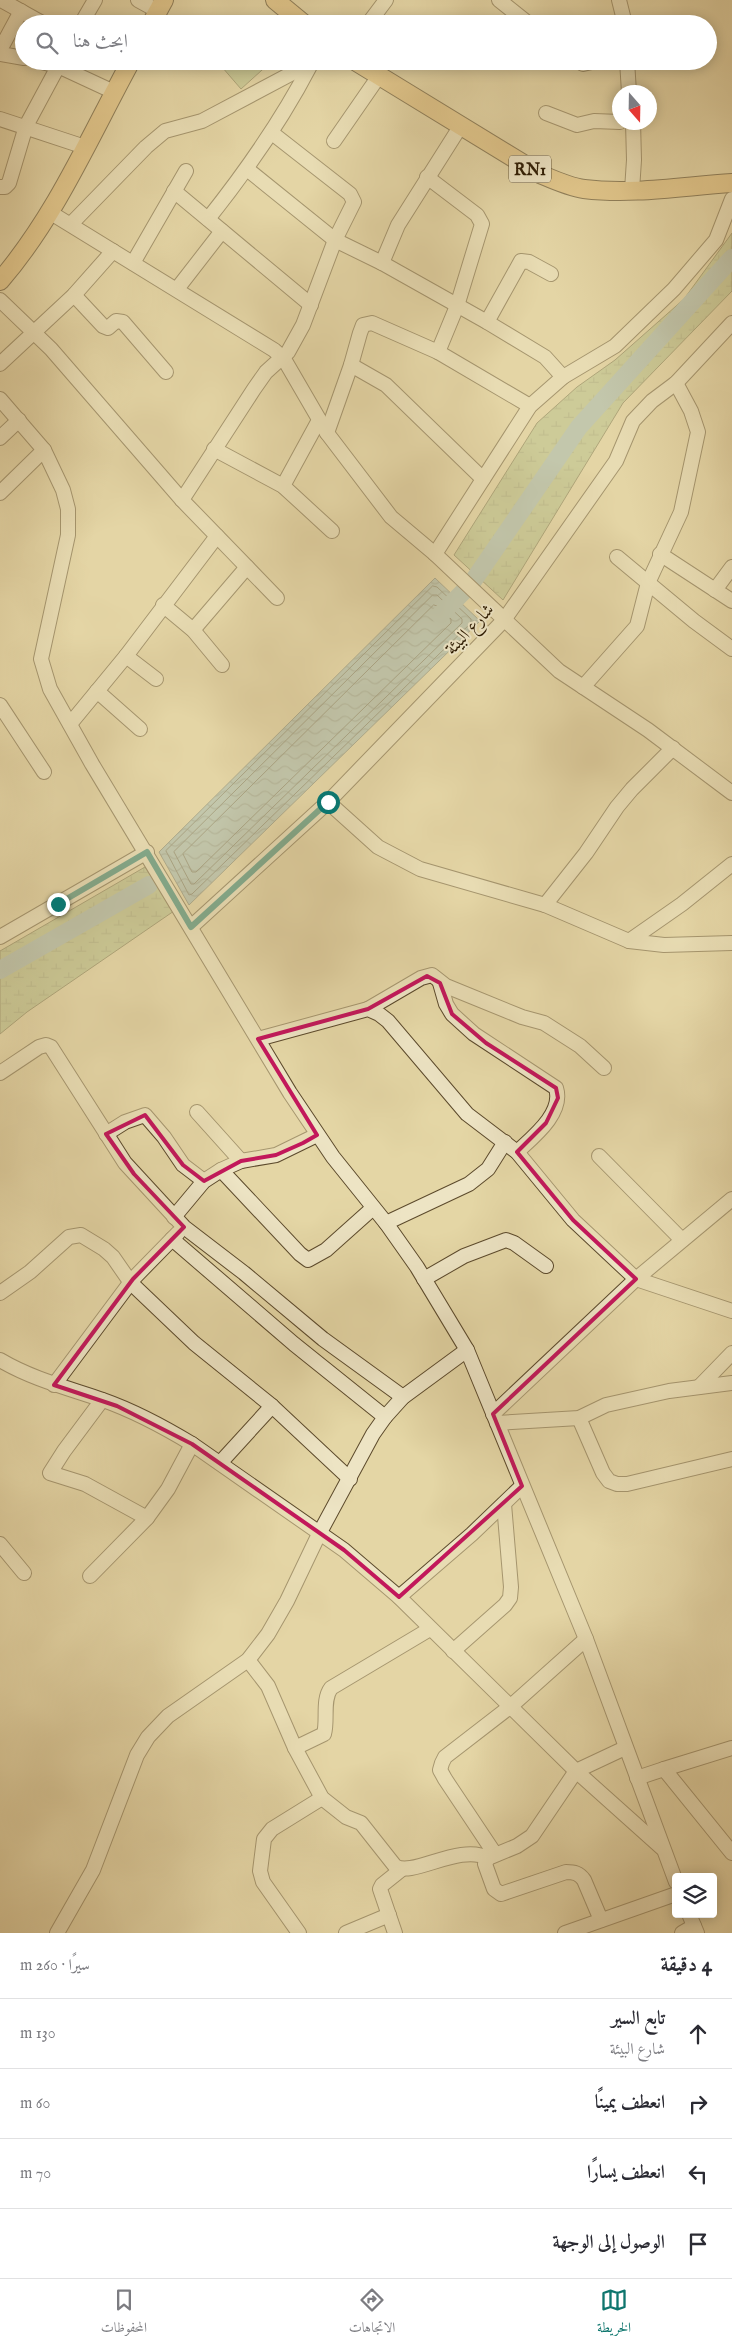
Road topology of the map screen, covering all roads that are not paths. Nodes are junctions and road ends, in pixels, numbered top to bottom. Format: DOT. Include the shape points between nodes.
graph roads {
  1 [pos="0,0"];
  2 [pos="95,0"];
  3 [pos="138,0"];
  4 [pos="386,0"];
  5 [pos="499,0"];
  6 [pos="619,0"];
  7 [pos="280,2"];
  8 [pos="21,11"];
  9 [pos="158,12"];
  10 [pos="19,15"];
  11 [pos="28,15"];
  12 [pos="87,15"];
  13 [pos="294,15"];
  14 [pos="375,15"];
  15 [pos="518,15"];
  16 [pos="622,15"];
  17 [pos="15,22"];
  18 [pos="0,50"];
  19 [pos="0,54"];
  20 [pos="15,56"];
  21 [pos="57,70"];
  22 [pos="72,70"];
  23 [pos="126,70"];
  24 [pos="300,70"];
  25 [pos="309,70"];
  26 [pos="369,70"];
  27 [pos="628,70"];
  28 [pos="379,76"];
  29 [pos="629,85"];
  30 [pos="114,92"];
  31 [pos="546,113"];
  32 [pos="0,119"];
  33 [pos="612,122"];
  34 [pos="26,126"];
  35 [pos="460,127"];
  36 [pos="633,130"];
  37 [pos="272,133"];
  38 [pos="334,141"];
  39 [pos="85,147"];
  40 [pos="247,169"];
  41 [pos="186,171"];
  42 [pos="427,177"];
  43 [pos="732,183"];
  44 [pos="0,187"];
  45 [pos="632,190"];
  46 [pos="174,191"];
  47 [pos="732,199"];
  48 [pos="51,213"];
  49 [pos="208,219"];
  50 [pos="71,224"];
  51 [pos="222,231"];
  52 [pos="335,240"];
  53 [pos="113,251"];
  54 [pos="133,263"];
  55 [pos="382,263"];
  56 [pos="551,274"];
  57 [pos="0,281"];
  58 [pos="177,289"];
  59 [pos="74,295"];
  60 [pos="0,300"];
  61 [pos="311,305"];
  62 [pos="457,306"];
  63 [pos="487,322"];
  64 [pos="732,323"];
  65 [pos="34,333"];
  66 [pos="438,352"];
  67 [pos="284,359"];
  68 [pos="0,364"];
  69 [pos="351,365"];
  70 [pos="166,372"];
  71 [pos="562,377"];
  72 [pos="676,384"];
  73 [pos="0,400"];
  74 [pos="530,406"];
  75 [pos="19,420"];
  76 [pos="319,420"];
  77 [pos="327,433"];
  78 [pos="0,438"];
  79 [pos="214,449"];
  80 [pos="44,450"];
  81 [pos="484,479"];
  82 [pos="283,486"];
  83 [pos="0,493"];
  84 [pos="182,500"];
  85 [pos="332,531"];
  86 [pos="217,536"];
  87 [pos="435,554"];
  88 [pos="660,554"];
  89 [pos="617,556"];
  90 [pos="247,566"];
  91 [pos="732,567"];
  92 [pos="648,583"];
  93 [pos="715,590"];
  94 [pos="277,598"];
  95 [pos="732,601"];
  96 [pos="163,605"];
  97 [pos="504,620"];
  98 [pos="193,630"];
  99 [pos="732,649"];
  100 [pos="126,656"];
  101 [pos="222,665"];
  102 [pos="156,679"];
  103 [pos="583,687"];
  104 [pos="98,692"];
  105 [pos="0,705"];
  106 [pos="70,724"];
  107 [pos="140,729"];
  108 [pos="673,748"];
  109 [pos="44,772"];
  110 [pos="732,793"];
  111 [pos="328,802"];
  112 [pos="147,852"];
  113 [pos="732,864"];
  114 [pos="545,905"];
  115 [pos="191,927"];
  116 [pos="0,937"];
  117 [pos="629,941"];
  118 [pos="732,943"];
  119 [pos="440,983"];
  120 [pos="368,1009"];
  121 [pos="258,1039"];
  122 [pos="604,1068"];
  123 [pos="0,1073"];
  124 [pos="196,1112"];
  125 [pos="106,1134"];
  126 [pos="317,1135"];
  127 [pos="505,1142"];
  128 [pos="517,1152"];
  129 [pos="598,1156"];
  130 [pos="241,1160"];
  131 [pos="221,1170"];
  132 [pos="204,1181"];
  133 [pos="732,1199"];
  134 [pos="373,1208"];
  135 [pos="179,1222"];
  136 [pos="386,1223"];
  137 [pos="172,1239"];
  138 [pos="682,1240"];
  139 [pos="546,1266"];
  140 [pos="424,1279"];
  141 [pos="636,1279"];
  142 [pos="131,1283"];
  143 [pos="0,1293"];
  144 [pos="732,1311"];
  145 [pos="467,1350"];
  146 [pos="732,1353"];
  147 [pos="0,1360"];
  148 [pos="732,1383"];
  149 [pos="54,1385"];
  150 [pos="699,1387"];
  151 [pos="403,1397"];
  152 [pos="102,1400"];
  153 [pos="272,1406"];
  154 [pos="385,1417"];
  155 [pos="579,1418"];
  156 [pos="495,1419"];
  157 [pos="192,1444"];
  158 [pos="732,1459"];
  159 [pos="220,1463"];
  160 [pos="350,1479"];
  161 [pos="522,1486"];
  162 [pos="504,1504"];
  163 [pos="148,1518"];
  164 [pos="320,1534"];
  165 [pos="0,1544"];
  166 [pos="24,1573"];
  167 [pos="90,1576"];
  168 [pos="399,1597"];
  169 [pos="430,1630"];
  170 [pos="586,1639"];
  171 [pos="453,1651"];
  172 [pos="248,1660"];
  173 [pos="511,1706"];
  174 [pos="295,1748"];
  175 [pos="625,1748"];
  176 [pos="732,1748"];
  177 [pos="664,1769"];
  178 [pos="576,1771"];
  179 [pos="637,1778"];
  180 [pos="322,1798"];
  181 [pos="664,1850"];
  182 [pos="732,1853"];
  183 [pos="492,1856"];
  184 [pos="402,1869"];
  185 [pos="673,1873"];
  186 [pos="672,1895"];
  187 [pos="388,1915"];
  188 [pos="601,1920"];
  189 [pos="57,1933"];
  190 [pos="299,1933"];
  191 [pos="346,1933"];
  192 [pos="395,1933"];
  193 [pos="565,1933"];
  1 -- 8 [label="street"];
  2 -- 12 [label="street"];
  3 -- 9 [label="street"];
  4 -- 14 [label="street"];
  5 -- 15 [label="street"];
  6 -- 16 [label="street"];
  7 -- 13 [label="main road"];
  8 -- 10 [label="street"];
  8 -- 11 [label="street"];
  17 -- 18 [label="street"];
  19 -- 20 [label="street"];
  21 -- 34 [label="street"];
  22 -- 30 [label="street"];
  23 -- 30 [label="main road"];
  24 -- 50 [label="street" via="202,121 165,131"];
  25 -- 37 [label="street"];
  26 -- 28 [label="main road, RN1"];
  27 -- 29 [label="street"];
  28 -- 35 [label="main road, RN1"];
  28 -- 38 [label="street"];
  30 -- 39 [label="main road"];
  31 -- 33 [label="street" via="577,125"];
  32 -- 34 [label="street"];
  34 -- 39 [label="street"];
  34 -- 44 [label="street" via="9,183"];
  35 -- 42 [label="street"];
  35 -- 45 [label="main road, RN1" via="540,174 563,183 583,188"];
  36 -- 45 [label="street"];
  37 -- 40 [label="street"];
  37 -- 52 [label="street" via="353,198"];
  39 -- 48 [label="main road"];
  40 -- 49 [label="street"];
  40 -- 52 [label="street"];
  41 -- 46 [label="street"];
  42 -- 55 [label="street" via="398,225"];
  42 -- 62 [label="street" via="476,215 482,224"];
  43 -- 45 [label="main road, RN1"];
  46 -- 49 [label="street"];
  46 -- 54 [label="street"];
  47 -- 71 [label="street" via="716,240 674,289 615,346"];
  48 -- 50 [label="street"];
  48 -- 57 [label="main road"];
  49 -- 51 [label="street"];
  50 -- 53 [label="street"];
  51 -- 58 [label="street"];
  51 -- 61 [label="street"];
  52 -- 55 [label="street"];
  52 -- 61 [label="street"];
  53 -- 54 [label="street"];
  53 -- 59 [label="street"];
  54 -- 58 [label="street"];
  55 -- 62 [label="street"];
  56 -- 63 [label="street" via="521,261"];
  58 -- 67 [label="street" via="254,336"];
  59 -- 65 [label="street"];
  59 -- 70 [label="street" via="103,326 108,328 116,321 123,322"];
  60 -- 65 [label="street"];
  61 -- 67 [label="street"];
  62 -- 63 [label="street"];
  62 -- 66 [label="street"];
  63 -- 71 [label="street" via="545,358"];
  64 -- 72 [label="street, شارع البيئة"];
  65 -- 68 [label="street"];
  65 -- 84 [label="street"];
  66 -- 69 [label="street" via="372,322 363,325"];
  66 -- 74 [label="street"];
  67 -- 76 [label="street"];
  67 -- 79 [label="street" via="266,372"];
  69 -- 77 [label="street"];
  69 -- 81 [label="street" via="386,385"];
  71 -- 74 [label="street"];
  72 -- 88 [label="street" via="698,432 681,512"];
  72 -- 97 [label="street, شارع البيئة" via="652,400 633,421 616,462"];
  73 -- 75 [label="street"];
  74 -- 81 [label="street"];
  75 -- 78 [label="street"];
  75 -- 80 [label="street"];
  76 -- 77 [label="street"];
  76 -- 82 [label="street"];
  77 -- 87 [label="street" via="391,517"];
  79 -- 82 [label="street"];
  79 -- 84 [label="street"];
  80 -- 83 [label="street"];
  80 -- 106 [label="street" via="63,490 69,523 41,659 50,689"];
  81 -- 87 [label="street"];
  82 -- 85 [label="street"];
  84 -- 86 [label="street"];
  86 -- 90 [label="street"];
  86 -- 96 [label="street"];
  87 -- 97 [label="street"];
  88 -- 92 [label="street"];
  88 -- 93 [label="street"];
  89 -- 92 [label="street"];
  90 -- 94 [label="street"];
  90 -- 98 [label="street"];
  91 -- 93 [label="street"];
  92 -- 99 [label="street"];
  92 -- 103 [label="street" via="637,626"];
  93 -- 95 [label="street"];
  96 -- 98 [label="street"];
  96 -- 100 [label="street"];
  97 -- 103 [label="street" via="559,671"];
  97 -- 111 [label="street, شارع البيئة"];
  98 -- 101 [label="street"];
  100 -- 102 [label="street"];
  100 -- 104 [label="street"];
  103 -- 108 [label="street"];
  104 -- 106 [label="street"];
  104 -- 107 [label="street"];
  105 -- 109 [label="street"];
  106 -- 112 [label="street"];
  108 -- 110 [label="street"];
  108 -- 114 [label="street" via="617,807"];
  111 -- 114 [label="street" via="365,837 420,870"];
  111 -- 115 [label="street, شارع البيئة"];
  112 -- 115 [label="street"];
  112 -- 116 [label="street"];
  113 -- 117 [label="street"];
  114 -- 117 [label="street"];
  115 -- 121 [label="street"];
  117 -- 118 [label="street" via="664,945"];
  119 -- 120 [label="street" via="432,975 427,976"];
  119 -- 122 [label="street" via="544,1023 580,1046"];
  119 -- 128 [label="street" via="449,1009 474,1034 556,1088 558,1098 546,1123"];
  120 -- 121 [label="street"];
  120 -- 127 [label="street" via="388,1021 467,1114"];
  121 -- 126 [label="street"];
  123 -- 125 [label="street" via="39,1047 51,1047"];
  124 -- 130 [label="street"];
  125 -- 132 [label="street" via="145,1115 183,1165"];
  125 -- 135 [label="street" via="134,1174"];
  126 -- 130 [label="street" via="276,1155"];
  126 -- 134 [label="street"];
  127 -- 128 [label="street"];
  127 -- 136 [label="street" via="488,1169 469,1184"];
  128 -- 141 [label="street" via="573,1220"];
  129 -- 138 [label="street"];
  130 -- 131 [label="street"];
  131 -- 132 [label="street"];
  131 -- 134 [label="street" via="308,1260 326,1250"];
  132 -- 135 [label="street"];
  133 -- 138 [label="street"];
  134 -- 136 [label="street"];
  135 -- 137 [label="street"];
  135 -- 151 [label="street" via="323,1339"];
  136 -- 140 [label="street"];
  137 -- 142 [label="street"];
  137 -- 154 [label="street"];
  138 -- 141 [label="street"];
  139 -- 140 [label="street" via="506,1240 464,1256"];
  140 -- 145 [label="street"];
  141 -- 144 [label="street"];
  141 -- 156 [label="street"];
  142 -- 143 [label="street" via="104,1249 76,1235 69,1236 30,1272"];
  142 -- 149 [label="street"];
  142 -- 153 [label="street" via="194,1343"];
  145 -- 151 [label="street"];
  145 -- 156 [label="street"];
  146 -- 150 [label="street"];
  147 -- 149 [label="street"];
  148 -- 150 [label="street"];
  149 -- 152 [label="street"];
  150 -- 155 [label="street" via="606,1405"];
  151 -- 154 [label="street"];
  152 -- 157 [label="street" via="168,1429"];
  152 -- 163 [label="street" via="50,1473 85,1484"];
  153 -- 159 [label="street"];
  153 -- 160 [label="street"];
  154 -- 160 [label="street"];
  155 -- 156 [label="street"];
  155 -- 158 [label="street" via="600,1469 609,1481 617,1484"];
  156 -- 161 [label="street"];
  157 -- 159 [label="street"];
  157 -- 163 [label="street"];
  159 -- 164 [label="street"];
  160 -- 164 [label="street"];
  161 -- 162 [label="street"];
  161 -- 170 [label="street"];
  162 -- 168 [label="street"];
  162 -- 171 [label="street" via="510,1598"];
  163 -- 167 [label="street"];
  164 -- 168 [label="street"];
  164 -- 172 [label="street" via="287,1601"];
  165 -- 166 [label="street"];
  168 -- 169 [label="street"];
  169 -- 171 [label="street"];
  169 -- 174 [label="street" via="331,1688 324,1734"];
  170 -- 173 [label="street"];
  170 -- 175 [label="street"];
  171 -- 173 [label="street"];
  172 -- 174 [label="street" via="268,1686"];
  172 -- 189 [label="street" via="168,1716 148,1737 137,1755 93,1870"];
  173 -- 178 [label="street"];
  173 -- 183 [label="street" via="445,1758 440,1770"];
  174 -- 180 [label="street"];
  175 -- 178 [label="street"];
  175 -- 179 [label="street"];
  176 -- 177 [label="street"];
  177 -- 179 [label="street"];
  177 -- 182 [label="street"];
  178 -- 181 [label="street"];
  178 -- 183 [label="street" via="532,1836"];
  179 -- 181 [label="street"];
  180 -- 184 [label="street" via="346,1817 361,1823 395,1866"];
  180 -- 190 [label="street" via="272,1830 264,1839 260,1871 263,1882"];
  181 -- 185 [label="street"];
  183 -- 184 [label="street" via="463,1854"];
  183 -- 188 [label="street" via="485,1864 497,1893 574,1872 581,1876"];
  184 -- 187 [label="street" via="380,1889"];
  186 -- 188 [label="street"];
  187 -- 191 [label="street"];
  187 -- 192 [label="street"];
  188 -- 193 [label="street"];
}
